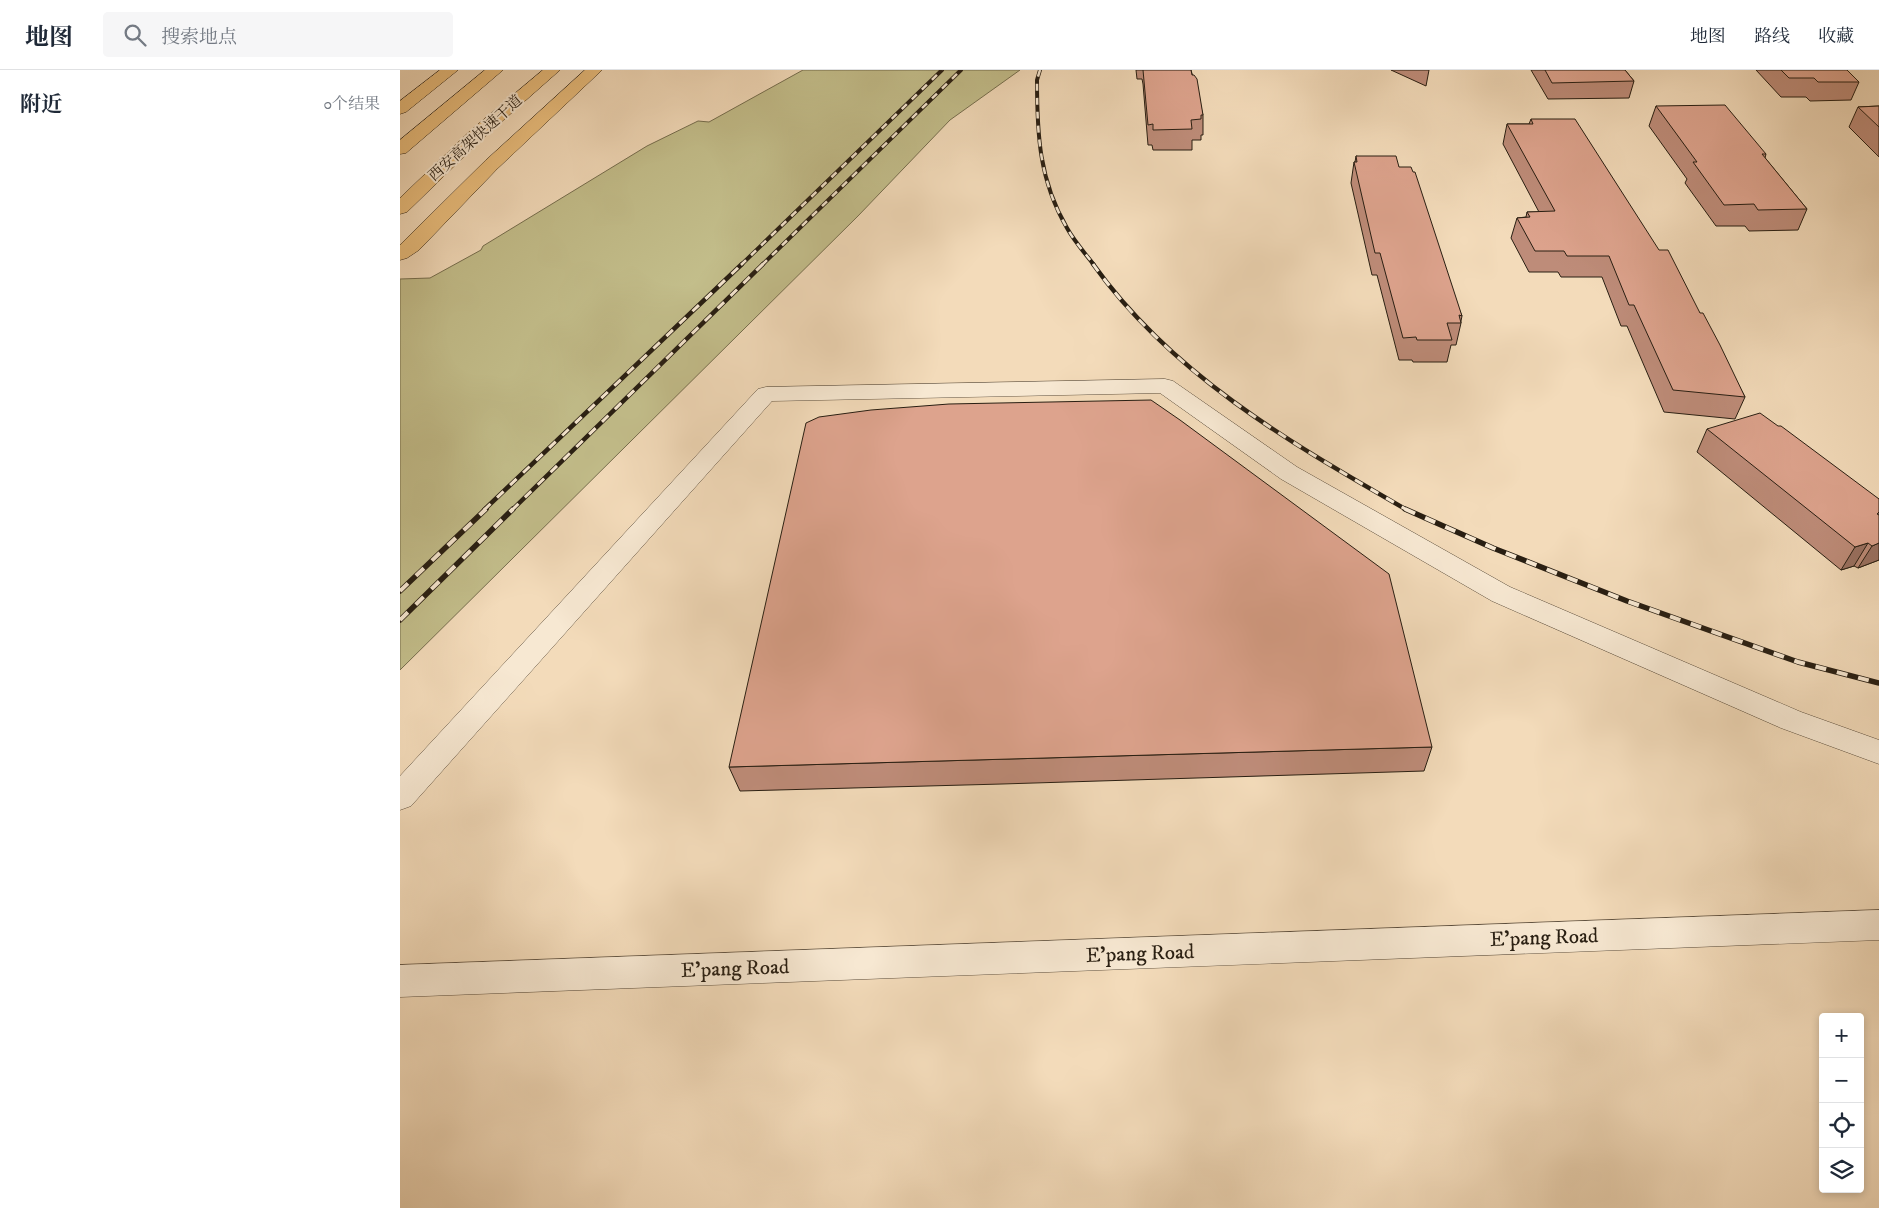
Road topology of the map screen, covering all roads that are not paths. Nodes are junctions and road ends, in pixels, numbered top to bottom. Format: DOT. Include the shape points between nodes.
graph roads {
  1 [pos="450,70"];
  2 [pos="495,70"];
  3 [pos="552,70"];
  4 [pos="594,70"];
  5 [pos="400,109"];
  6 [pos="400,149"];
  7 [pos="400,208"];
  8 [pos="400,254"];
  9 [pos="1879,752"];
  10 [pos="400,797"];
  11 [pos="1879,925"];
  12 [pos="400,981"];
  1 -- 5 [label="main road"];
  2 -- 6 [label="main road"];
  3 -- 7 [label="main road, 西安高架快速干道" via="476,135"];
  4 -- 8 [label="main road"];
  9 -- 10 [label="street" via="1791,720 1501,594 1290,473 1164,386 766,394"];
  11 -- 12 [label="street, E'pang Road"];
}
